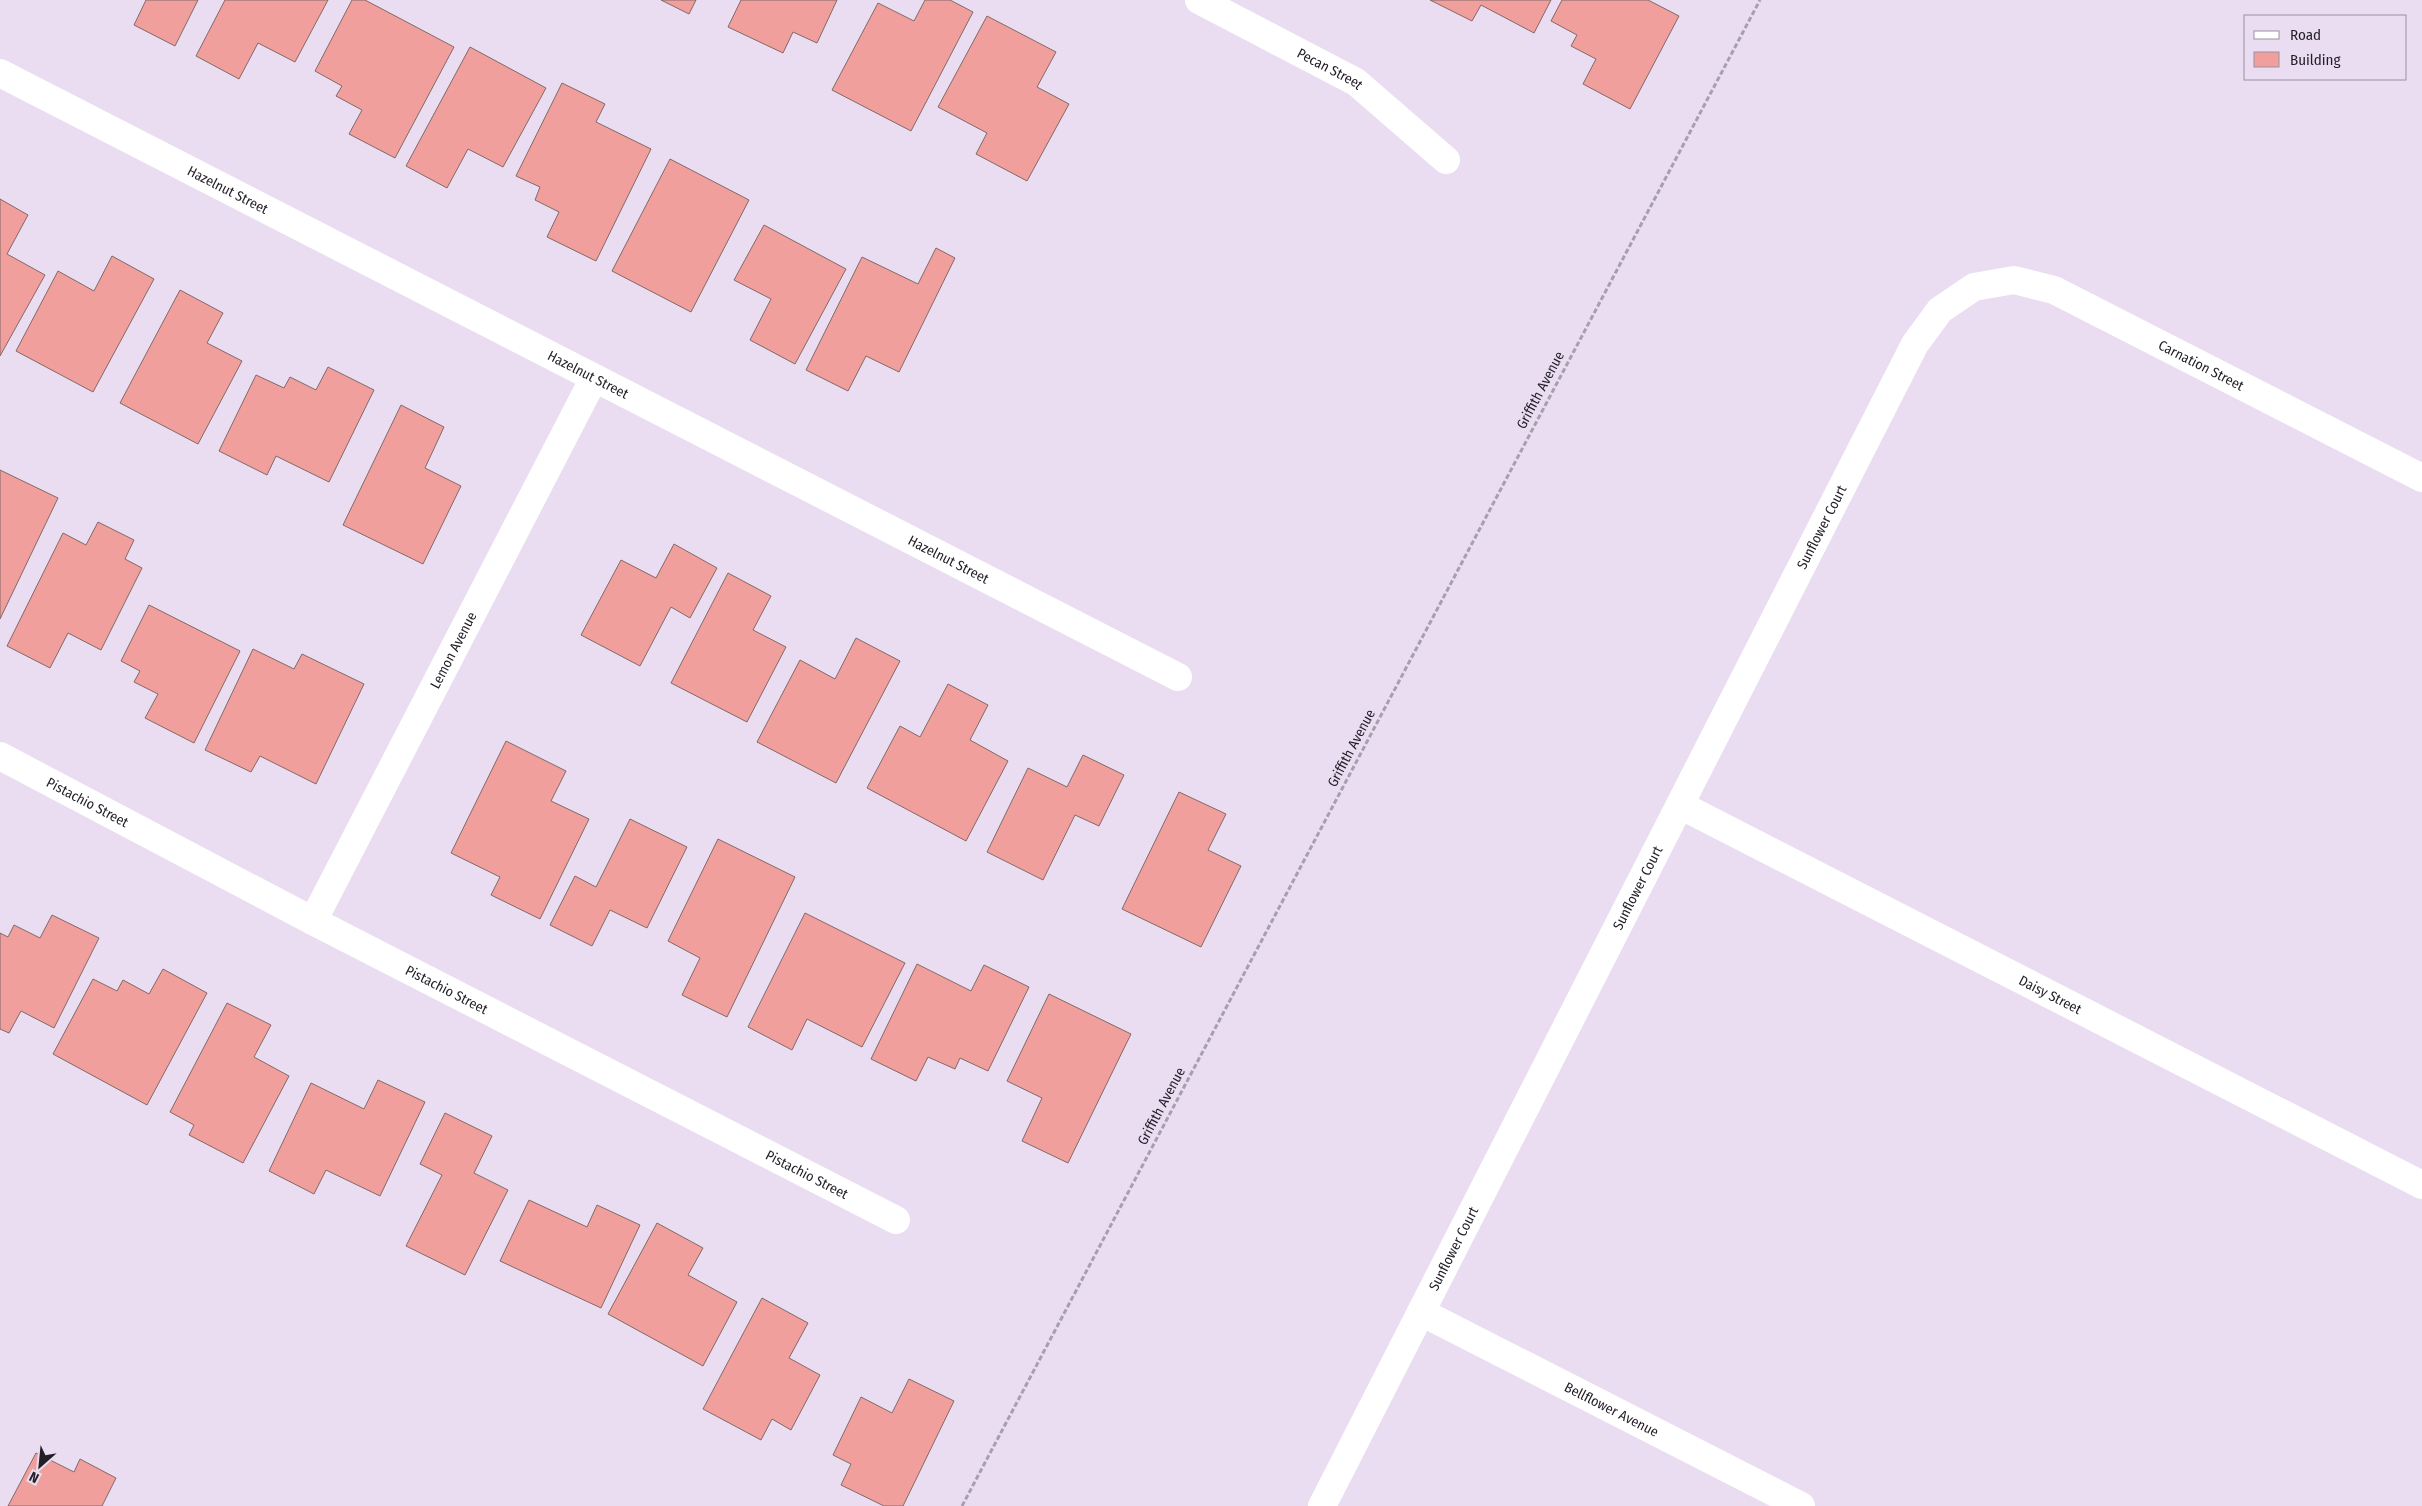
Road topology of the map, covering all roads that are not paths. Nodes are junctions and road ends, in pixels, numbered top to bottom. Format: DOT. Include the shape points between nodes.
graph roads {
  1 [pos="1199,0"];
  2 [pos="0,74"];
  3 [pos="1446,160"];
  4 [pos="1974,287"];
  5 [pos="594,378"];
  6 [pos="2422,478"];
  7 [pos="1178,677"];
  8 [pos="0,756"];
  9 [pos="1680,805"];
  10 [pos="313,921"];
  11 [pos="2422,1186"];
  12 [pos="896,1220"];
  13 [pos="1421,1312"];
  14 [pos="1322,1506"];
  15 [pos="1801,1506"];
  1 -- 3 [label="street, Pecan Street" via="1356,82"];
  2 -- 5 [label="street, Hazelnut Street"];
  4 -- 6 [label="street, Carnation Street" via="2014,280 2054,290"];
  4 -- 9 [label="street, Sunflower Court" via="1940,310 1914,344"];
  5 -- 7 [label="street, Hazelnut Street"];
  5 -- 10 [label="street, Lemon Avenue"];
  8 -- 10 [label="street, Pistachio Street"];
  9 -- 11 [label="street, Daisy Street"];
  9 -- 13 [label="street, Sunflower Court"];
  10 -- 12 [label="street, Pistachio Street"];
  13 -- 14 [label="street, Sunflower Court"];
  13 -- 15 [label="street, Bellflower Avenue"];
}
